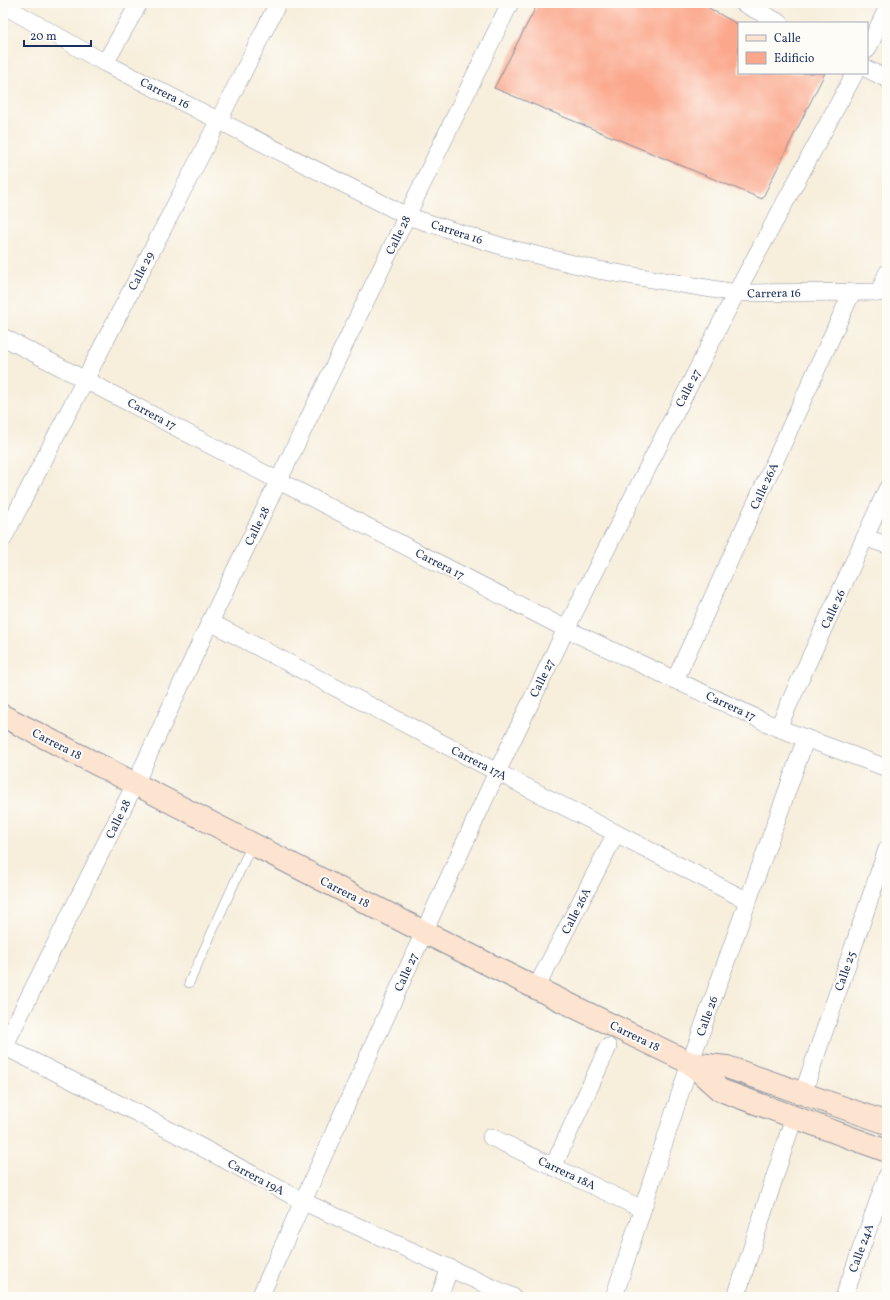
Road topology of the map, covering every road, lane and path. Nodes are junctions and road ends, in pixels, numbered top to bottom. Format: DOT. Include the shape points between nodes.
graph roads {
  1 [pos="139,3"];
  2 [pos="278,3"];
  3 [pos="510,3"];
  4 [pos="3,5"];
  5 [pos="753,5"];
  6 [pos="887,9"];
  7 [pos="778,22"];
  8 [pos="868,48"];
  9 [pos="105,63"];
  10 [pos="868,70"];
  11 [pos="854,74"];
  12 [pos="887,79"];
  13 [pos="219,120"];
  14 [pos="407,216"];
  15 [pos="887,274"];
  16 [pos="852,292"];
  17 [pos="736,293"];
  18 [pos="883,293"];
  19 [pos="3,337"];
  20 [pos="85,379"];
  21 [pos="279,481"];
  22 [pos="887,489"];
  23 [pos="866,538"];
  24 [pos="3,539"];
  25 [pos="887,545"];
  26 [pos="210,622"];
  27 [pos="566,629"];
  28 [pos="675,680"];
  29 [pos="3,716"];
  30 [pos="778,728"];
  31 [pos="806,738"];
  32 [pos="887,768"];
  33 [pos="497,772"];
  34 [pos="135,784"];
  35 [pos="616,833"];
  36 [pos="252,844"];
  37 [pos="887,849"];
  38 [pos="748,901"];
  39 [pos="424,932"];
  40 [pos="189,983"];
  41 [pos="536,988"];
  42 [pos="3,1047"];
  43 [pos="608,1047"];
  44 [pos="690,1063"];
  45 [pos="803,1094"];
  46 [pos="794,1117"];
  47 [pos="887,1123"];
  48 [pos="491,1137"];
  49 [pos="887,1151"];
  50 [pos="553,1167"];
  51 [pos="887,1176"];
  52 [pos="304,1202"];
  53 [pos="642,1209"];
  54 [pos="450,1268"];
  55 [pos="260,1297"];
  56 [pos="439,1297"];
  57 [pos="513,1297"];
  58 [pos="614,1297"];
  59 [pos="736,1297"];
  60 [pos="844,1297"];
  1 -- 9 [label="street"];
  2 -- 13 [label="street, Calle 29"];
  3 -- 14 [label="street, Calle 28"];
  4 -- 9 [label="street, Carrera 16"];
  5 -- 7 [label="street"];
  6 -- 8 [label="street"];
  9 -- 13 [label="street, Carrera 16"];
  10 -- 12 [label="street"];
  11 -- 17 [label="street, Calle 27"];
  13 -- 14 [label="street, Carrera 16"];
  13 -- 20 [label="street, Calle 29"];
  14 -- 17 [label="street, Carrera 16" via="504,247 598,270"];
  14 -- 21 [label="street, Calle 28"];
  15 -- 18 [label="street"];
  16 -- 17 [label="street, Carrera 16"];
  16 -- 18 [label="street, Carrera 16"];
  16 -- 28 [label="street, Calle 26A"];
  17 -- 27 [label="street, Calle 27"];
  19 -- 20 [label="street, Carrera 17"];
  20 -- 21 [label="street, Carrera 17"];
  20 -- 24 [label="street, Calle 29"];
  21 -- 26 [label="street, Calle 28"];
  21 -- 27 [label="street, Carrera 17"];
  22 -- 23 [label="street, Calle 26"];
  23 -- 25 [label="street"];
  23 -- 30 [label="street, Calle 26"];
  26 -- 33 [label="street, Carrera 17A"];
  26 -- 34 [label="street, Calle 28"];
  27 -- 28 [label="street, Carrera 17"];
  27 -- 33 [label="street, Calle 27"];
  28 -- 30 [label="street, Carrera 17"];
  29 -- 34 [label="street, Carrera 18"];
  30 -- 31 [label="street, Carrera 17"];
  31 -- 32 [label="street, Carrera 17"];
  31 -- 38 [label="street, Calle 26"];
  33 -- 35 [label="street, Carrera 17A"];
  33 -- 39 [label="street, Calle 27"];
  34 -- 36 [label="street, Carrera 18"];
  34 -- 42 [label="street, Calle 28"];
  35 -- 38 [label="street, Carrera 17A"];
  35 -- 41 [label="street, Calle 26A"];
  36 -- 39 [label="street, Carrera 18"];
  36 -- 40 [label="lane"];
  37 -- 45 [label="street, Calle 25"];
  38 -- 44 [label="street, Calle 26"];
  39 -- 41 [label="street, Carrera 18"];
  39 -- 52 [label="street, Calle 27"];
  41 -- 44 [label="street, Carrera 18"];
  42 -- 52 [label="street, Carrera 19A" via="141,1115"];
  43 -- 50 [label="street"];
  44 -- 45 [label="street, Carrera 18" via="728,1067"];
  44 -- 46 [label="street, Carrera 18" via="720,1090"];
  44 -- 53 [label="street, Calle 26"];
  45 -- 47 [label="street, Carrera 18"];
  46 -- 49 [label="street, Carrera 18"];
  46 -- 59 [label="street"];
  48 -- 50 [label="street, Carrera 18A"];
  50 -- 53 [label="street, Carrera 18A"];
  51 -- 60 [label="street, Calle 24A"];
  52 -- 54 [label="street, Carrera 19A"];
  52 -- 55 [label="street, Calle 27"];
  53 -- 58 [label="street, Calle 26"];
  54 -- 56 [label="street"];
  54 -- 57 [label="street, Carrera 19A"];
}
